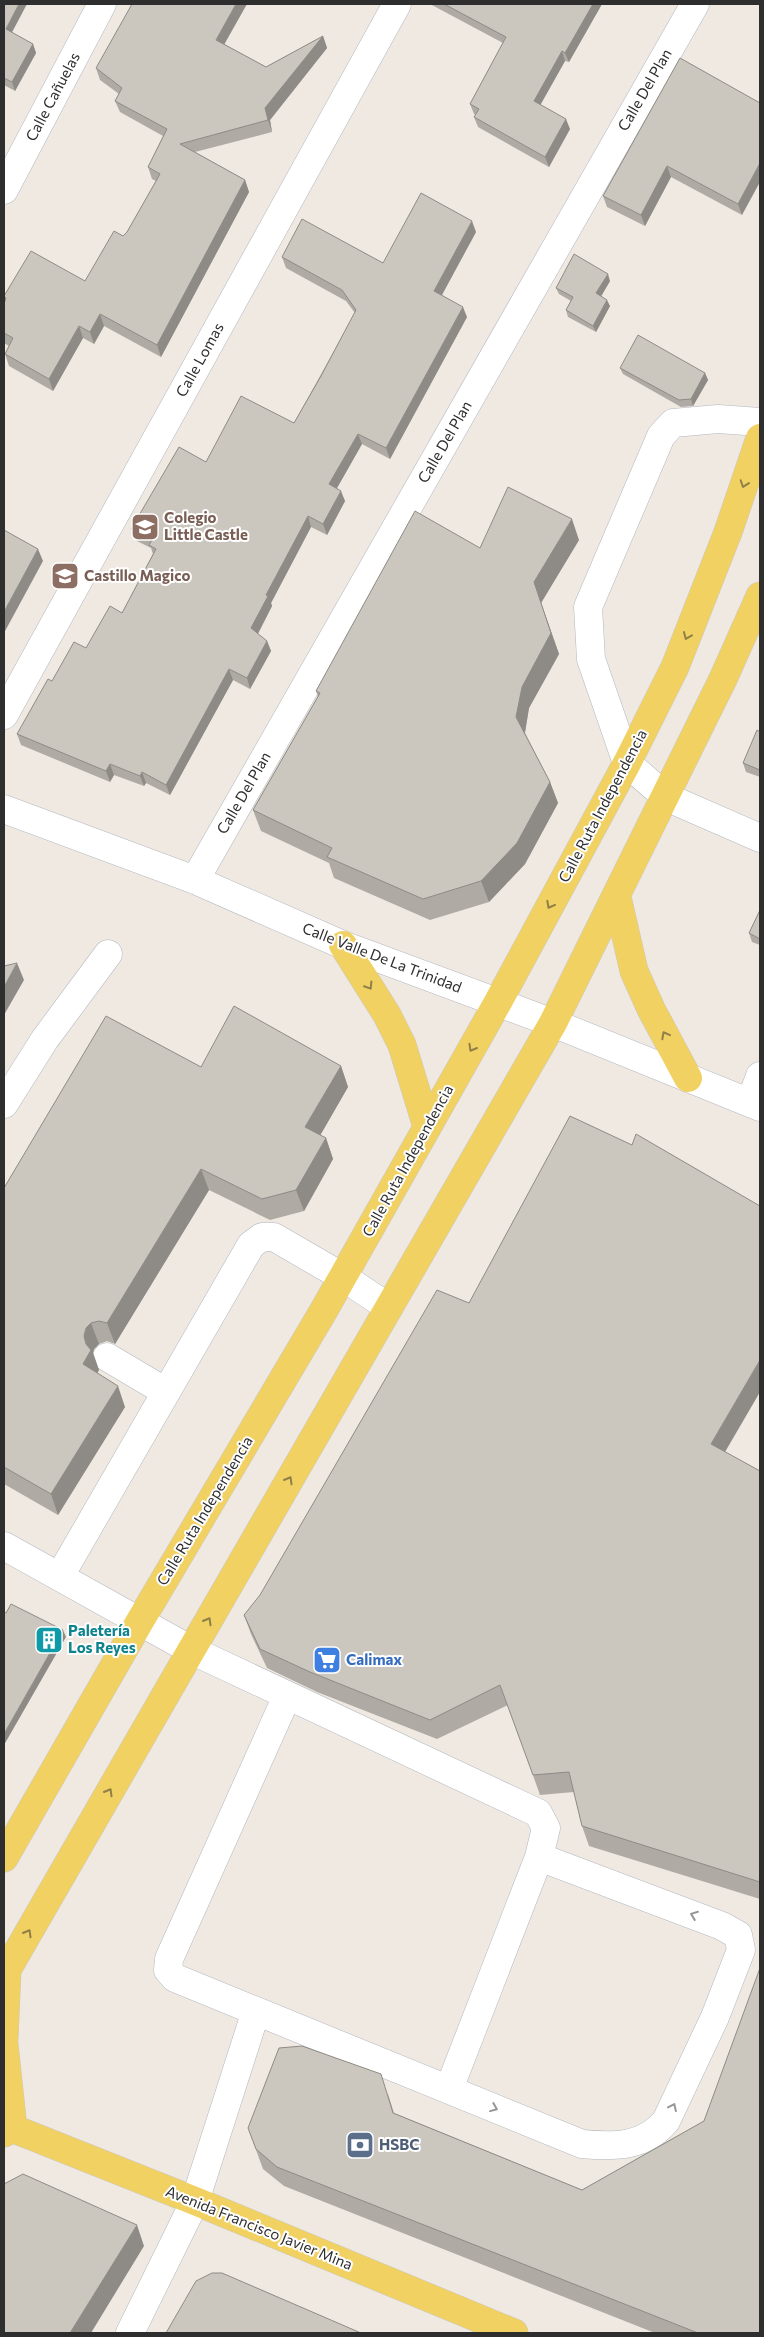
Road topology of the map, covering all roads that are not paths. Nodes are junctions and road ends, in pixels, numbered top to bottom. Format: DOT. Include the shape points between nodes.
graph roads {
  1 [pos="102,4"];
  2 [pos="397,4"];
  3 [pos="695,4"];
  4 [pos="4,190"];
  5 [pos="760,422"];
  6 [pos="760,438"];
  7 [pos="760,596"];
  8 [pos="4,715"];
  9 [pos="627,763"];
  10 [pos="666,797"];
  11 [pos="4,809"];
  12 [pos="760,838"];
  13 [pos="194,880"];
  14 [pos="617,897"];
  15 [pos="344,945"];
  16 [pos="108,954"];
  17 [pos="498,1002"];
  18 [pos="553,1023"];
  19 [pos="760,1076"];
  20 [pos="688,1078"];
  21 [pos="4,1104"];
  22 [pos="755,1105"];
  23 [pos="428,1127"];
  24 [pos="343,1277"];
  25 [pos="388,1307"];
  26 [pos="107,1357"];
  27 [pos="166,1392"];
  28 [pos="4,1546"];
  29 [pos="60,1576"];
  30 [pos="140,1620"];
  31 [pos="192,1650"];
  32 [pos="287,1696"];
  33 [pos="539,1857"];
  34 [pos="4,1858"];
  35 [pos="5,1969"];
  36 [pos="256,2010"];
  37 [pos="4,2039"];
  38 [pos="4,2044"];
  39 [pos="448,2089"];
  40 [pos="7,2129"];
  41 [pos="195,2201"];
  42 [pos="130,2333"];
  43 [pos="514,2333"];
  1 -- 4 [label="street, Calle Cañuelas"];
  2 -- 8 [label="street, Calle Lomas"];
  3 -- 13 [label="street, Calle Del Plan"];
  5 -- 9 [label="street" via="718,419 673,423 661,436 588,607 590,659"];
  6 -- 9 [label="main road, Calle Ruta Independencia, one-way" via="728,532 675,667"];
  7 -- 10 [label="main road"];
  9 -- 10 [label="street"];
  9 -- 17 [label="main road, Calle Ruta Independencia, one-way"];
  10 -- 12 [label="street"];
  10 -- 14 [label="main road"];
  11 -- 13 [label="street, Calle Valle De La Trinidad"];
  13 -- 15 [label="street, Calle Valle De La Trinidad"];
  14 -- 18 [label="main road"];
  20 -- 14 [label="main road, one-way" via="634,971"];
  15 -- 17 [label="street, Calle Valle De La Trinidad"];
  15 -- 23 [label="main road, one-way" via="402,1044"];
  16 -- 21 [label="street" via="45,1040"];
  17 -- 18 [label="street, Calle Valle De La Trinidad"];
  17 -- 23 [label="main road, Calle Ruta Independencia, one-way"];
  18 -- 20 [label="street, Calle Valle De La Trinidad"];
  18 -- 25 [label="main road"];
  19 -- 22 [label="street"];
  20 -- 22 [label="street, Calle Valle De La Trinidad"];
  23 -- 24 [label="main road, Calle Ruta Independencia"];
  24 -- 25 [label="street"];
  24 -- 27 [label="street" via="274,1237 262,1237 251,1244"];
  24 -- 30 [label="main road, Calle Ruta Independencia"];
  31 -- 25 [label="main road, one-way"];
  26 -- 27 [label="street"];
  27 -- 29 [label="street"];
  28 -- 29 [label="street"];
  29 -- 30 [label="street"];
  30 -- 31 [label="street"];
  30 -- 34 [label="main road, Calle Ruta Independencia"];
  31 -- 32 [label="street"];
  35 -- 31 [label="main road, one-way"];
  32 -- 33 [label="street" via="538,1813 546,1828"];
  32 -- 36 [label="street" via="169,1959 168,1970 175,1978"];
  33 -- 39 [label="street"];
  39 -- 33 [label="street, one-way" via="582,2144 615,2145 640,2141 655,2134 666,2121 715,2017 741,1950 738,1935 722,1926"];
  35 -- 37 [label="main road"];
  36 -- 39 [label="street"];
  36 -- 41 [label="street"];
  38 -- 40 [label="main road"];
  40 -- 41 [label="main road, Avenida Francisco Javier Mina"];
  41 -- 42 [label="street"];
  41 -- 43 [label="main road, Avenida Francisco Javier Mina"];
}
